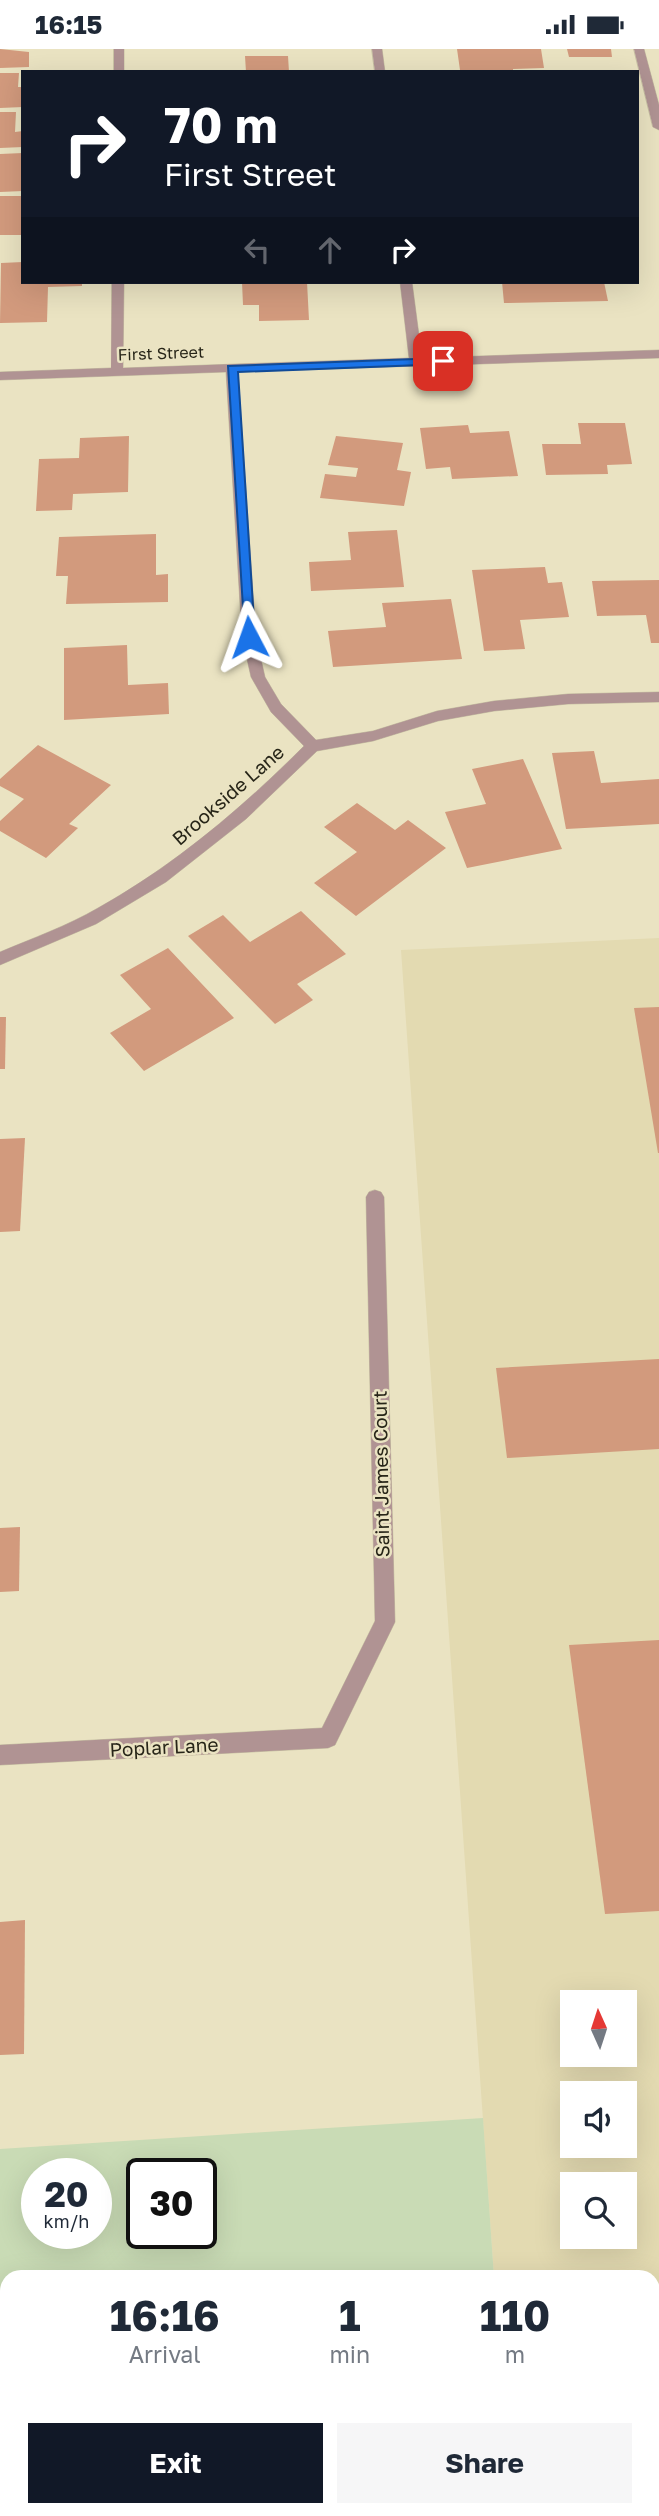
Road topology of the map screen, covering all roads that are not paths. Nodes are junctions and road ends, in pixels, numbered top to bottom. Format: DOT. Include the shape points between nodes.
graph roads {
  1 [pos="119,49"];
  2 [pos="377,49"];
  3 [pos="639,49"];
  4 [pos="119,70"];
  5 [pos="380,70"];
  6 [pos="659,127"];
  7 [pos="118,284"];
  8 [pos="406,284"];
  9 [pos="659,354"];
  10 [pos="416,362"];
  11 [pos="232,369"];
  12 [pos="117,372"];
  13 [pos="0,376"];
  14 [pos="659,697"];
  15 [pos="313,746"];
  16 [pos="0,959"];
  17 [pos="375,1197"];
  18 [pos="328,1738"];
  19 [pos="0,1755"];
  1 -- 4 [label="street"];
  2 -- 5 [label="street"];
  3 -- 6 [label="street"];
  7 -- 12 [label="street"];
  8 -- 10 [label="street"];
  9 -- 10 [label="street, First Street"];
  10 -- 11 [label="street, First Street"];
  11 -- 12 [label="street, First Street"];
  11 -- 15 [label="street, Brookside Lane" via="249,637 258,677 276,708"];
  12 -- 13 [label="street, First Street"];
  14 -- 15 [label="street" via="494,706"];
  15 -- 16 [label="street, Brookside Lane" via="208,843 103,913"];
  17 -- 18 [label="street, Saint James Court" via="385,1622"];
  18 -- 19 [label="street, Poplar Lane"];
}
